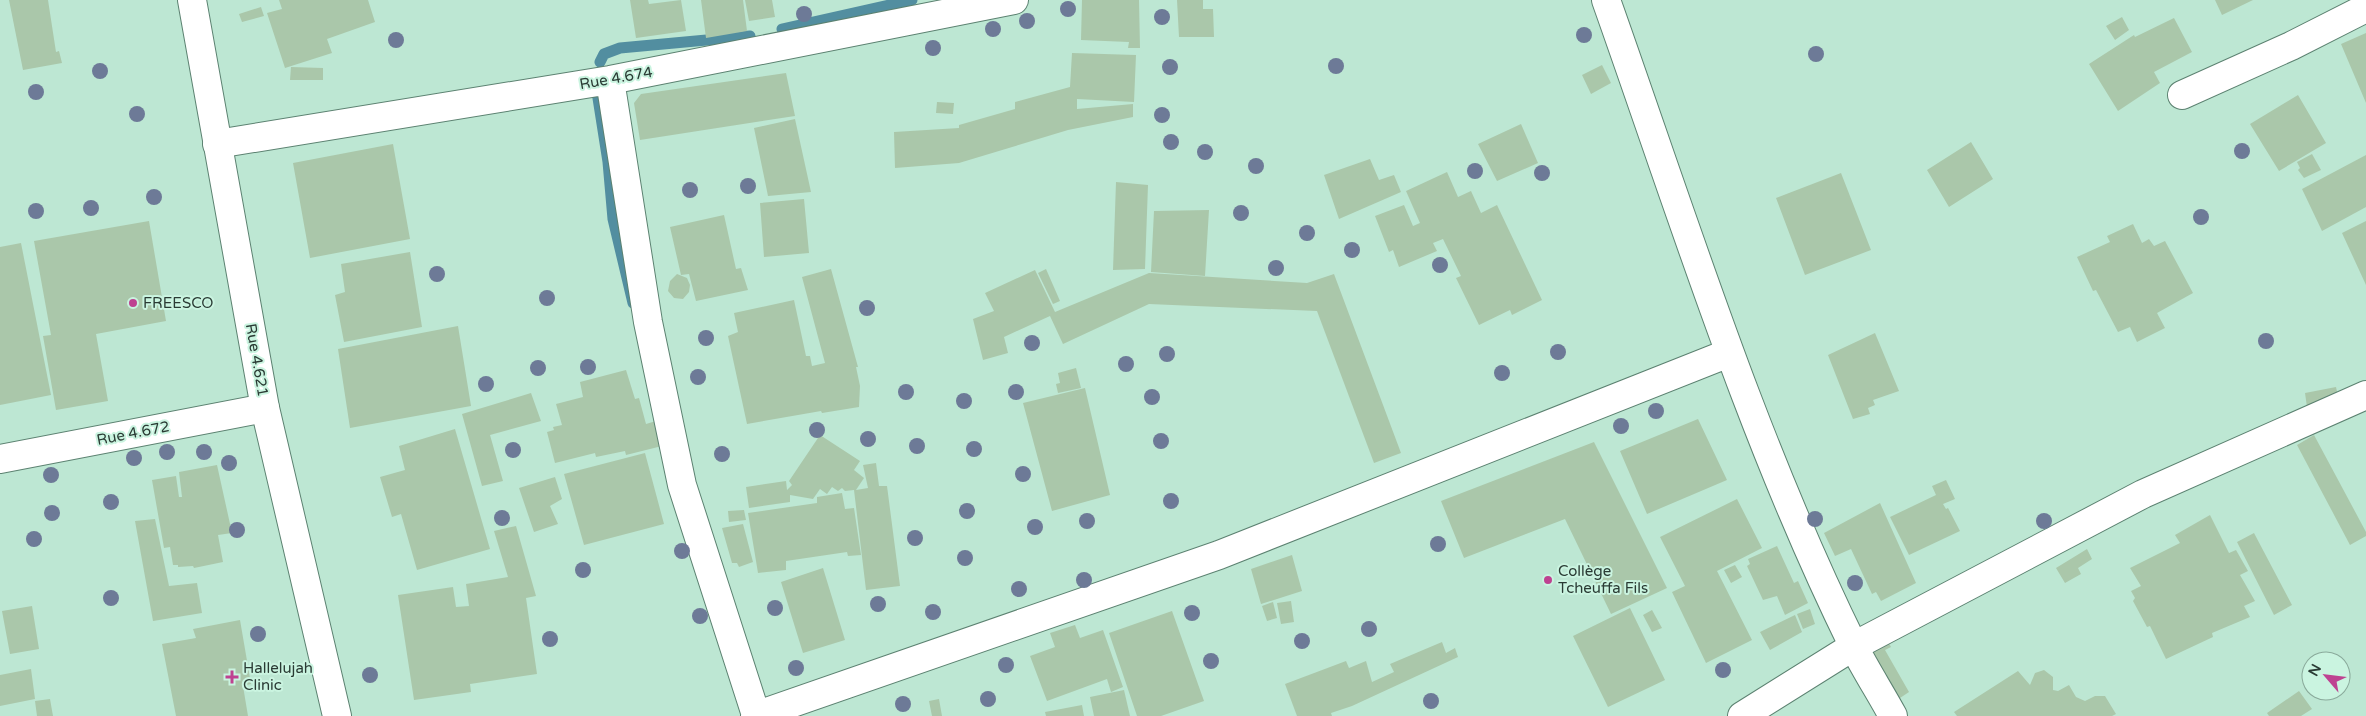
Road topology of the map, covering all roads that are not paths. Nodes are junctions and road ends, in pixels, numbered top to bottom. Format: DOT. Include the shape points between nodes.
graph roads {
  1 [pos="192,0"];
  2 [pos="1014,0"];
  3 [pos="1606,0"];
  4 [pos="2366,8"];
  5 [pos="610,80"];
  6 [pos="2182,94"];
  7 [pos="217,144"];
  8 [pos="1729,353"];
  9 [pos="2366,394"];
  10 [pos="266,408"];
  11 [pos="0,459"];
  12 [pos="1854,646"];
  13 [pos="338,716"];
  14 [pos="756,716"];
  15 [pos="1742,716"];
  16 [pos="1893,716"];
  1 -- 7 [label="street, Rue 4.621"];
  2 -- 5 [label="street, Rue 4.674"];
  3 -- 8 [label="street"];
  4 -- 6 [label="street"];
  5 -- 7 [label="street, Rue 4.674"];
  5 -- 14 [label="street" via="648,322 682,485"];
  7 -- 10 [label="street, Rue 4.621"];
  8 -- 12 [label="street" via="1789,506"];
  8 -- 14 [label="street" via="1219,555"];
  9 -- 12 [label="street" via="2143,494"];
  10 -- 11 [label="street, Rue 4.672"];
  10 -- 13 [label="street, Rue 4.621"];
  12 -- 15 [label="street"];
  12 -- 16 [label="street"];
}
